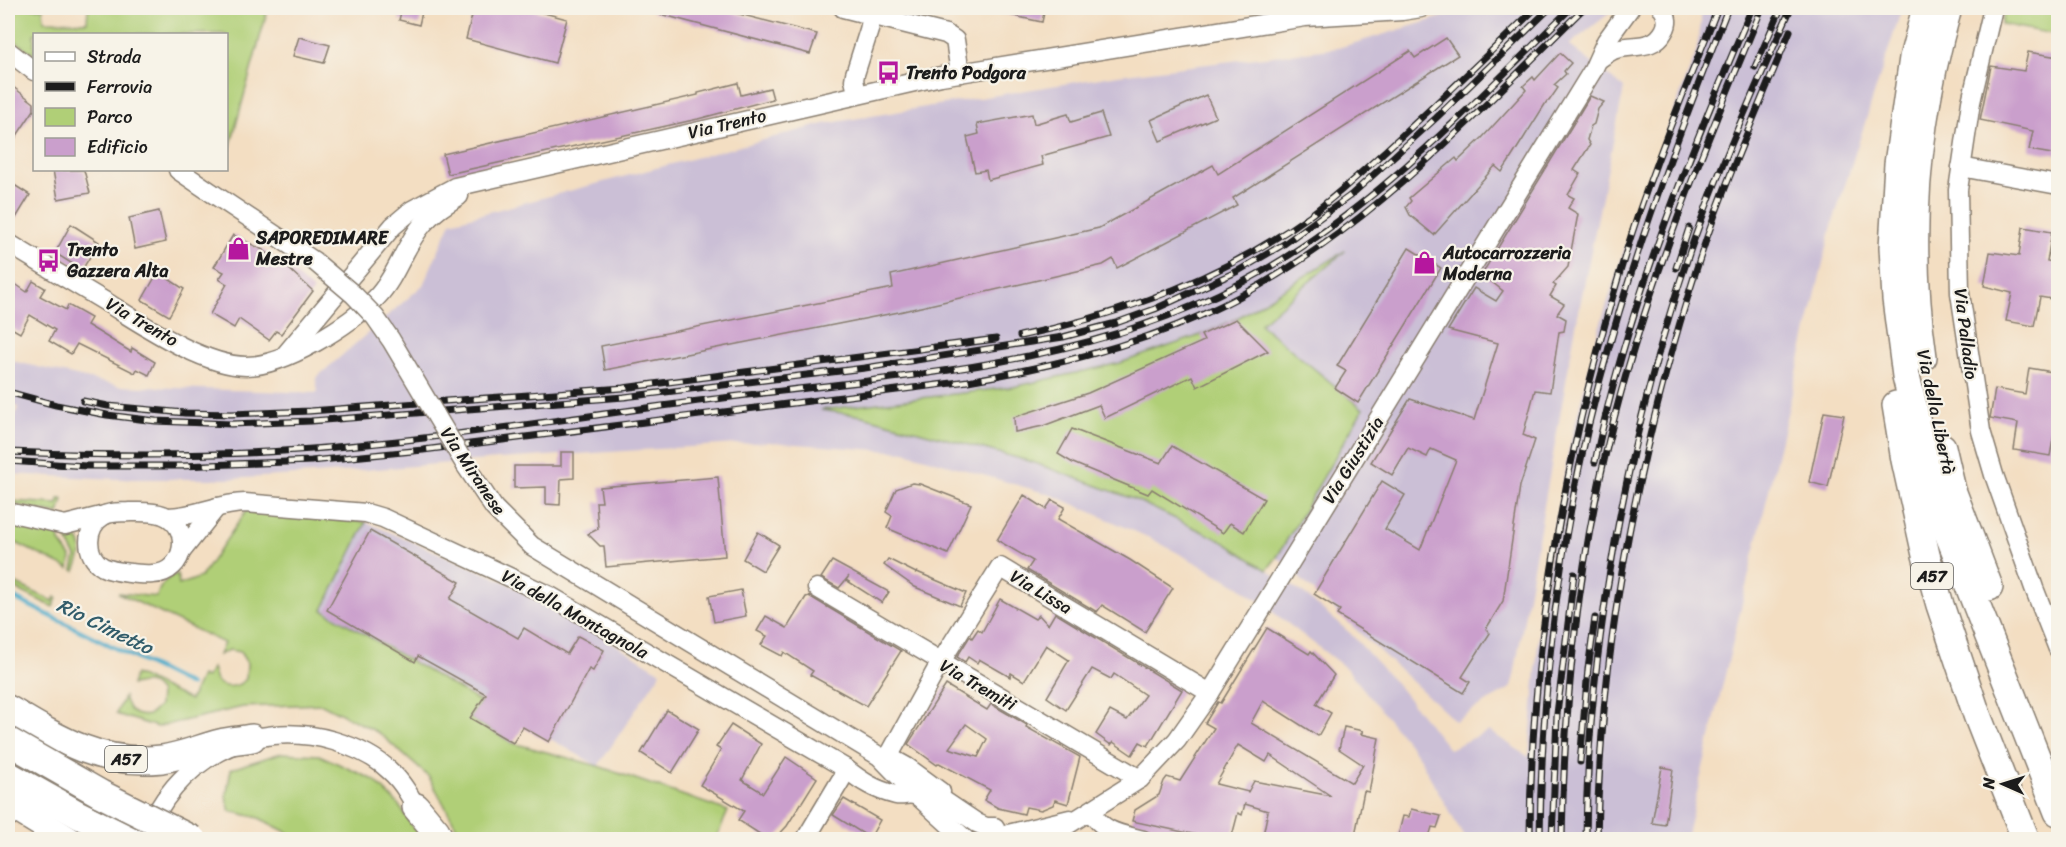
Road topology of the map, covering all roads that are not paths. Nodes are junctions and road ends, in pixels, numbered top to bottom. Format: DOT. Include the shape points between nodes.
graph roads {
  1 [pos="843,8"];
  2 [pos="1421,8"];
  3 [pos="1630,8"];
  4 [pos="1662,8"];
  5 [pos="1926,8"];
  6 [pos="1948,8"];
  7 [pos="1993,8"];
  8 [pos="873,11"];
  9 [pos="8,51"];
  10 [pos="1596,64"];
  11 [pos="33,69"];
  12 [pos="960,73"];
  13 [pos="857,93"];
  14 [pos="1961,167"];
  15 [pos="179,171"];
  16 [pos="495,178"];
  17 [pos="2058,185"];
  18 [pos="8,243"];
  19 [pos="1896,299"];
  20 [pos="285,355"];
  21 [pos="217,507"];
  22 [pos="8,513"];
  23 [pos="107,514"];
  24 [pos="168,517"];
  25 [pos="64,525"];
  26 [pos="89,543"];
  27 [pos="181,552"];
  28 [pos="817,588"];
  29 [pos="2058,649"];
  30 [pos="940,663"];
  31 [pos="1210,693"];
  32 [pos="8,709"];
  33 [pos="252,738"];
  34 [pos="8,741"];
  35 [pos="2058,764"];
  36 [pos="885,766"];
  37 [pos="845,768"];
  38 [pos="391,771"];
  39 [pos="8,775"];
  40 [pos="1140,779"];
  41 [pos="919,797"];
  42 [pos="8,803"];
  43 [pos="416,807"];
  44 [pos="2058,812"];
  45 [pos="1084,814"];
  46 [pos="1003,835"];
  47 [pos="68,840"];
  48 [pos="131,840"];
  49 [pos="144,840"];
  50 [pos="193,840"];
  51 [pos="431,840"];
  52 [pos="440,840"];
  53 [pos="453,840"];
  54 [pos="805,840"];
  55 [pos="966,840"];
  56 [pos="1044,840"];
  57 [pos="1143,840"];
  58 [pos="2026,840"];
  1 -- 8 [label="street"];
  2 -- 12 [label="street, Via Trento" via="1305,17"];
  3 -- 10 [label="street, Via Giustizia" via="1606,41"];
  4 -- 10 [label="street" via="1666,26 1659,39 1647,45 1613,50"];
  5 -- 19 [label="highway" via="1913,58 1898,164 1893,247"];
  6 -- 35 [label="highway, Via della Libertà" via="1933,59 1918,160 1914,242 1917,320 1927,390 1952,490"];
  7 -- 14 [label="street, Via Palladio" via="1971,102"];
  8 -- 12 [label="street" via="955,40"];
  8 -- 13 [label="street" via="855,74"];
  9 -- 11 [label="street"];
  10 -- 31 [label="street, Via Giustizia"];
  12 -- 13 [label="street, Via Trento"];
  13 -- 16 [label="street, Via Trento"];
  14 -- 17 [label="street"];
  14 -- 29 [label="street, Via Palladio" via="1960,293 1981,431"];
  15 -- 36 [label="street, Via Miranese, bridge" via="314,261 375,317 465,466 494,508 532,546"];
  16 -- 20 [label="street, Via Trento" via="440,208 422,224 379,296 353,319"];
  16 -- 20 [label="street, Via Trento" via="455,187 433,197 393,226"];
  18 -- 20 [label="street, Via Trento" via="201,355 244,366 267,363"];
  19 -- 44 [label="highway" via="1906,376 1936,502"];
  19 -- 58 [label="highway, A57" via="1894,385 1905,460 1926,555 1958,660"];
  21 -- 24 [label="street, Via della Montagnola" via="184,517"];
  21 -- 27 [label="street"];
  21 -- 37 [label="street, Via della Montagnola" via="246,503 366,513 382,518 552,597"];
  22 -- 25 [label="street"];
  23 -- 24 [label="street" via="140,512"];
  23 -- 25 [label="street"];
  23 -- 26 [label="street" via="94,524"];
  24 -- 27 [label="street" via="179,530"];
  25 -- 26 [label="street"];
  26 -- 27 [label="street" via="103,567 148,574 168,570"];
  28 -- 30 [label="street, Via Tremiti"];
  30 -- 31 [label="street, Via Lissa" via="1000,567"];
  30 -- 36 [label="street, Via Lissa"];
  30 -- 40 [label="street, Via Tremiti"];
  31 -- 40 [label="street, Via Giustizia" via="1177,740"];
  32 -- 33 [label="highway, A57" via="62,742 99,755 130,760 164,759 222,742"];
  33 -- 38 [label="street" via="293,735 326,739 369,756"];
  33 -- 49 [label="street" via="203,760 182,778 164,798"];
  34 -- 50 [label="highway, A57, bridge"];
  36 -- 37 [label="street"];
  36 -- 41 [label="street, Via Miranese"];
  36 -- 46 [label="street, Via Miranese" via="892,758"];
  37 -- 41 [label="street" via="868,786"];
  37 -- 54 [label="street"];
  38 -- 43 [label="street"];
  38 -- 53 [label="street" via="421,794"];
  39 -- 48 [label="highway"];
  40 -- 45 [label="street, Via Giustizia"];
  41 -- 55 [label="street, Via Miranese"];
  42 -- 47 [label="highway"];
  43 -- 51 [label="street"];
  43 -- 52 [label="highway"];
  45 -- 46 [label="street, Via Giustizia"];
  45 -- 56 [label="street, Via Giustizia"];
  45 -- 57 [label="street" via="1103,828"];
}
